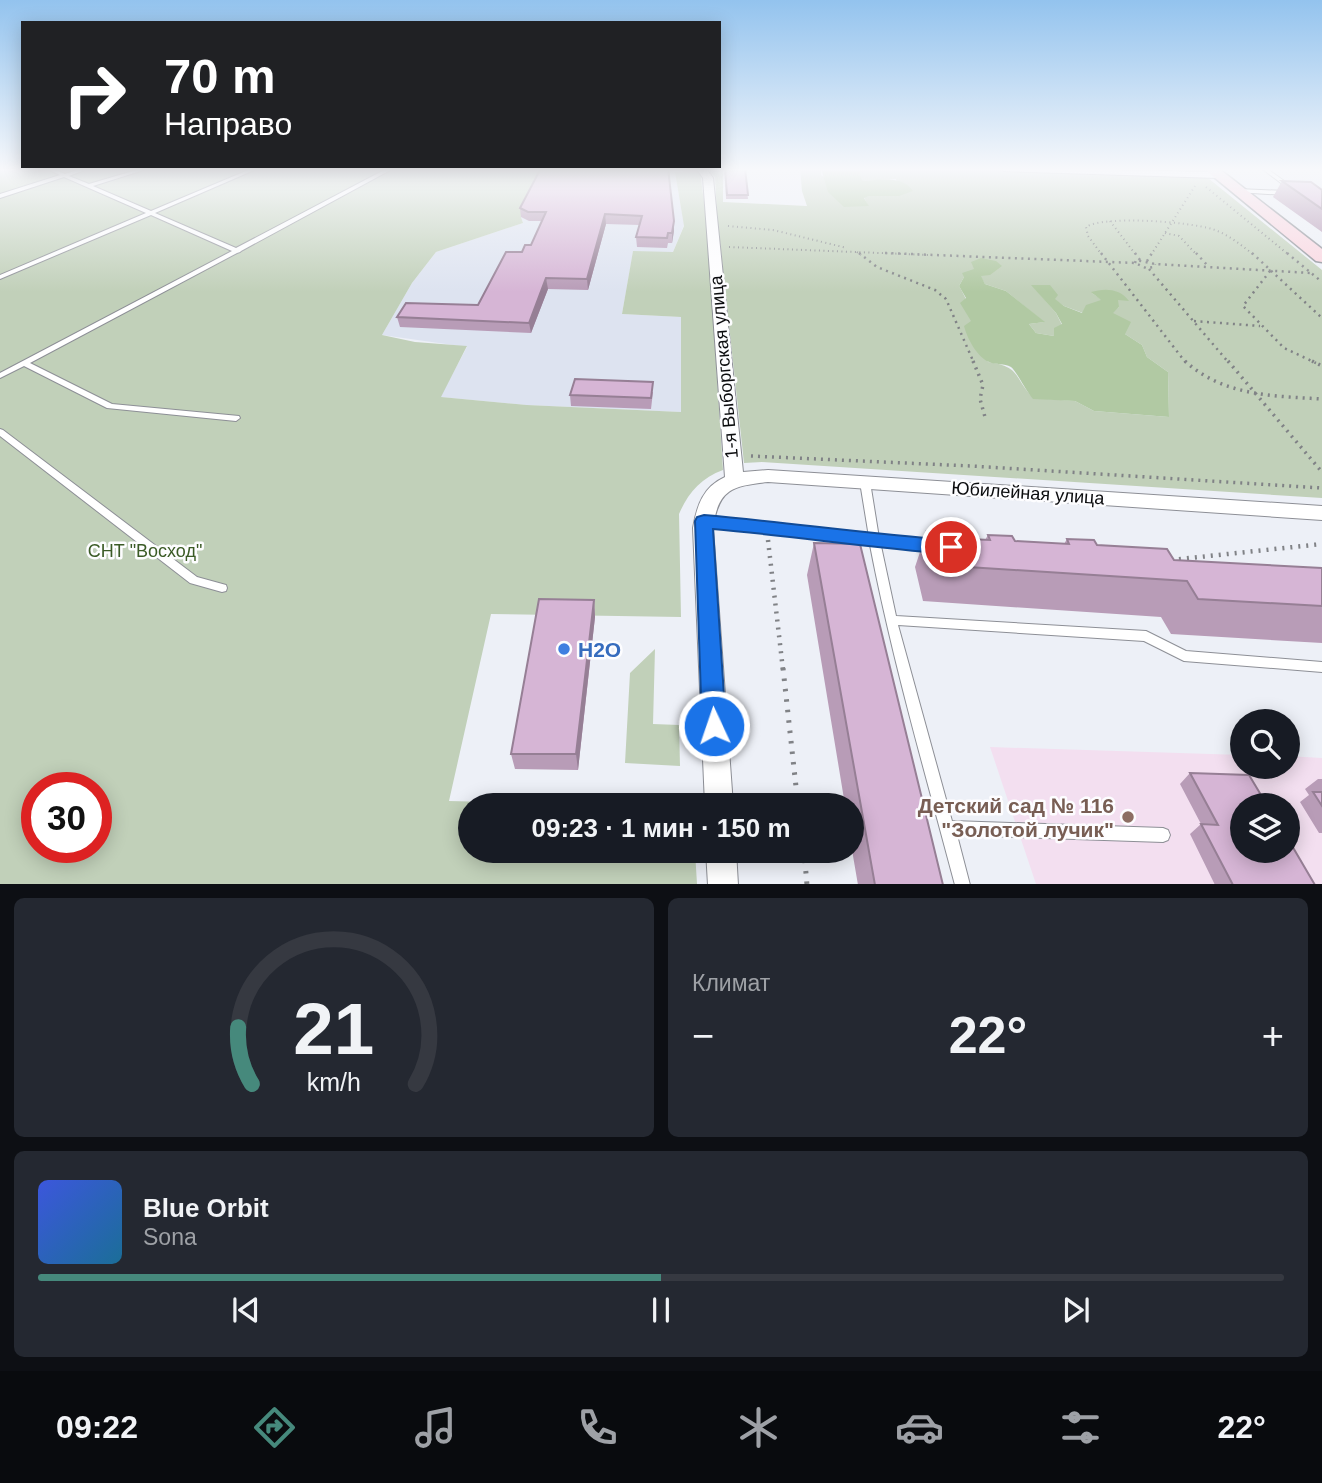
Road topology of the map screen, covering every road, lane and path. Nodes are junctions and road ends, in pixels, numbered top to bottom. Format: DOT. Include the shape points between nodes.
graph roads {
  1 [pos="139,209"];
  2 [pos="156,209"];
  3 [pos="315,209"];
  4 [pos="710,209"];
  5 [pos="1180,209"];
  6 [pos="1234,209"];
  7 [pos="1261,209"];
  8 [pos="147,213"];
  9 [pos="1110,221"];
  10 [pos="1171,224"];
  11 [pos="712,225"];
  12 [pos="1165,233"];
  13 [pos="713,246"];
  14 [pos="855,250"];
  15 [pos="238,251"];
  16 [pos="1322,257"];
  17 [pos="1140,260"];
  18 [pos="1147,261"];
  19 [pos="1108,262"];
  20 [pos="1135,263"];
  21 [pos="1154,264"];
  22 [pos="1210,267"];
  23 [pos="1148,268"];
  24 [pos="1270,271"];
  25 [pos="1311,273"];
  26 [pos="0,277"];
  27 [pos="1322,280"];
  28 [pos="1322,318"];
  29 [pos="1193,321"];
  30 [pos="1262,326"];
  31 [pos="24,363"];
  32 [pos="1322,366"];
  33 [pos="0,376"];
  34 [pos="1255,394"];
  35 [pos="1322,399"];
  36 [pos="985,416"];
  37 [pos="236,418"];
  38 [pos="0,432"];
  39 [pos="732,456"];
  40 [pos="1322,472"];
  41 [pos="735,481"];
  42 [pos="865,482"];
  43 [pos="1322,488"];
  44 [pos="1322,513"];
  45 [pos="704,521"];
  46 [pos="766,528"];
  47 [pos="873,541"];
  48 [pos="1322,544"];
  49 [pos="941,546"];
  50 [pos="1165,561"];
  51 [pos="222,588"];
  52 [pos="891,620"];
  53 [pos="1322,667"];
  54 [pos="718,793"];
  55 [pos="797,793"];
  56 [pos="947,828"];
  57 [pos="1163,835"];
  58 [pos="722,863"];
  59 [pos="805,863"];
  60 [pos="723,884"];
  61 [pos="807,884"];
  62 [pos="962,884"];
  1 -- 8 [label="lane"];
  2 -- 8 [label="lane"];
  3 -- 15 [label="lane"];
  4 -- 11 [label="street, 1-я Выборгская улица"];
  5 -- 10 [label="path"];
  6 -- 25 [label="path"];
  7 -- 16 [label="street"];
  8 -- 15 [label="lane"];
  8 -- 26 [label="lane"];
  9 -- 10 [label="path"];
  9 -- 17 [label="path"];
  9 -- 19 [label="path" via="1093,222 1086,230"];
  10 -- 12 [label="path"];
  10 -- 24 [label="path" via="1222,233"];
  11 -- 13 [label="street, 1-я Выборгская улица"];
  11 -- 14 [label="path" via="773,230"];
  12 -- 18 [label="path"];
  12 -- 22 [label="path" via="1179,236"];
  13 -- 14 [label="path"];
  13 -- 39 [label="street, 1-я Выборгская улица"];
  14 -- 19 [label="path"];
  14 -- 36 [label="path" via="877,267 936,290 946,299 983,385 980,399"];
  15 -- 31 [label="lane"];
  17 -- 18 [label="path"];
  17 -- 20 [label="path"];
  18 -- 21 [label="path"];
  19 -- 20 [label="path"];
  19 -- 34 [label="path" via="1189,368 1214,383"];
  20 -- 23 [label="path"];
  21 -- 22 [label="path"];
  21 -- 23 [label="path"];
  22 -- 24 [label="path"];
  23 -- 29 [label="path"];
  24 -- 25 [label="path"];
  24 -- 28 [label="path"];
  24 -- 30 [label="path" via="1242,306"];
  25 -- 27 [label="path"];
  29 -- 30 [label="path"];
  29 -- 34 [label="path"];
  30 -- 32 [label="path" via="1284,348"];
  31 -- 33 [label="lane"];
  31 -- 37 [label="lane" via="110,406"];
  34 -- 35 [label="path"];
  34 -- 40 [label="path"];
  38 -- 51 [label="lane" via="194,580"];
  39 -- 41 [label="street, 1-я Выборгская улица"];
  39 -- 43 [label="path"];
  41 -- 42 [label="street, Юбилейная улица" via="768,476"];
  41 -- 45 [label="street, 1-я Выборгская улица" via="712,494"];
  42 -- 44 [label="street, Юбилейная улица"];
  42 -- 47 [label="lane"];
  45 -- 46 [label="lane"];
  45 -- 54 [label="street, 1-я Выборгская улица"];
  46 -- 47 [label="lane"];
  46 -- 55 [label="path"];
  47 -- 49 [label="lane"];
  47 -- 52 [label="lane"];
  48 -- 50 [label="path"];
  52 -- 53 [label="lane" via="1146,636 1184,656"];
  52 -- 56 [label="lane"];
  56 -- 57 [label="lane"];
  56 -- 62 [label="lane"];
  58 -- 60 [label="street"];
  59 -- 61 [label="path"];
}
